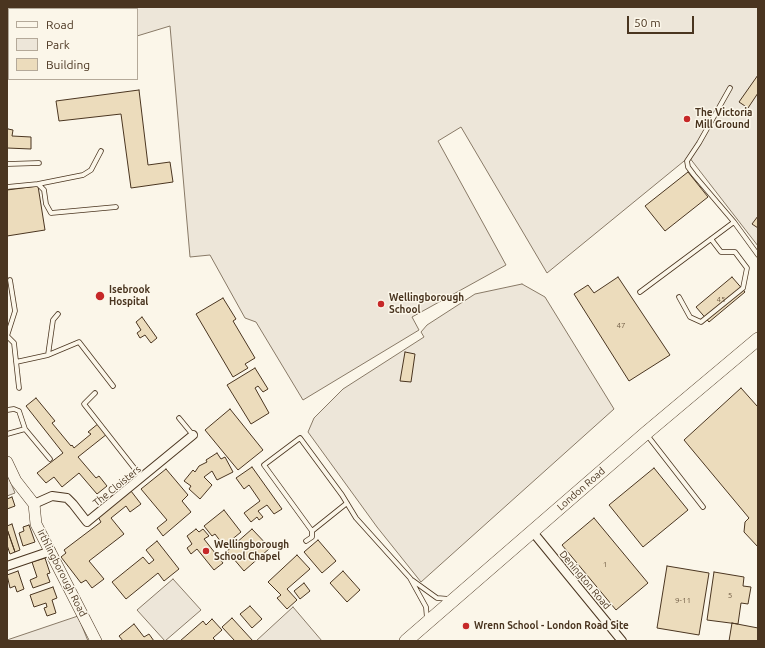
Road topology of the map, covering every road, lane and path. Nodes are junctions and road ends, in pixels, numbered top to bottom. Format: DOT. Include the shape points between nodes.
graph roads {
  1 [pos="730,88"];
  2 [pos="101,151"];
  3 [pos="39,163"];
  4 [pos="7,164"];
  5 [pos="38,184"];
  6 [pos="7,187"];
  7 [pos="116,207"];
  8 [pos="734,222"];
  9 [pos="711,239"];
  10 [pos="758,256"];
  11 [pos="10,280"];
  12 [pos="640,292"];
  13 [pos="679,297"];
  14 [pos="58,314"];
  15 [pos="7,336"];
  16 [pos="758,339"];
  17 [pos="48,355"];
  18 [pos="16,362"];
  19 [pos="113,386"];
  20 [pos="20,388"];
  21 [pos="95,393"];
  22 [pos="7,410"];
  23 [pos="179,418"];
  24 [pos="25,429"];
  25 [pos="646,433"];
  26 [pos="7,434"];
  27 [pos="193,435"];
  28 [pos="50,459"];
  29 [pos="7,462"];
  30 [pos="143,478"];
  31 [pos="347,503"];
  32 [pos="34,504"];
  33 [pos="703,507"];
  34 [pos="312,531"];
  35 [pos="532,531"];
  36 [pos="306,541"];
  37 [pos="51,551"];
  38 [pos="7,566"];
  39 [pos="410,578"];
  40 [pos="456,599"];
  41 [pos="427,624"];
  42 [pos="96,641"];
  43 [pos="406,641"];
  44 [pos="622,641"];
  1 -- 8 [label="lane" via="687,161 688,167"];
  2 -- 5 [label="lane" via="91,170 83,175"];
  3 -- 4 [label="lane"];
  5 -- 6 [label="lane"];
  5 -- 7 [label="lane" via="44,190 46,204 51,213"];
  8 -- 9 [label="lane"];
  8 -- 10 [label="lane"];
  9 -- 12 [label="lane"];
  9 -- 13 [label="lane" via="722,252 735,252 747,268 743,288 701,322 690,318"];
  11 -- 15 [label="lane" via="15,311"];
  14 -- 17 [label="lane" via="53,320"];
  15 -- 18 [label="lane" via="14,343"];
  16 -- 25 [label="main road, London Road"];
  17 -- 18 [label="lane"];
  17 -- 19 [label="lane" via="79,342"];
  18 -- 20 [label="lane"];
  21 -- 30 [label="lane" via="84,404"];
  22 -- 24 [label="lane" via="19,411"];
  23 -- 27 [label="lane, The Cloisters"];
  24 -- 26 [label="lane"];
  24 -- 28 [label="lane"];
  25 -- 33 [label="lane"];
  25 -- 35 [label="main road, London Road"];
  27 -- 30 [label="street, The Cloisters"];
  29 -- 32 [label="main road" via="16,481"];
  30 -- 32 [label="street, The Cloisters" via="87,522 67,498 52,496"];
  31 -- 34 [label="lane"];
  31 -- 34 [label="lane" via="300,438 264,465"];
  31 -- 39 [label="lane" via="356,518"];
  32 -- 37 [label="main road, Irthlingborough Road" via="36,524"];
  34 -- 36 [label="lane" via="312,537"];
  35 -- 40 [label="main road, London Road"];
  35 -- 44 [label="street, Denington Road"];
  37 -- 38 [label="street"];
  37 -- 42 [label="main road, Irthlingborough Road"];
  39 -- 40 [label="lane" via="437,598"];
  39 -- 41 [label="lane" via="426,607"];
  40 -- 41 [label="main road, London Road"];
  41 -- 43 [label="main road, London Road"];
}
